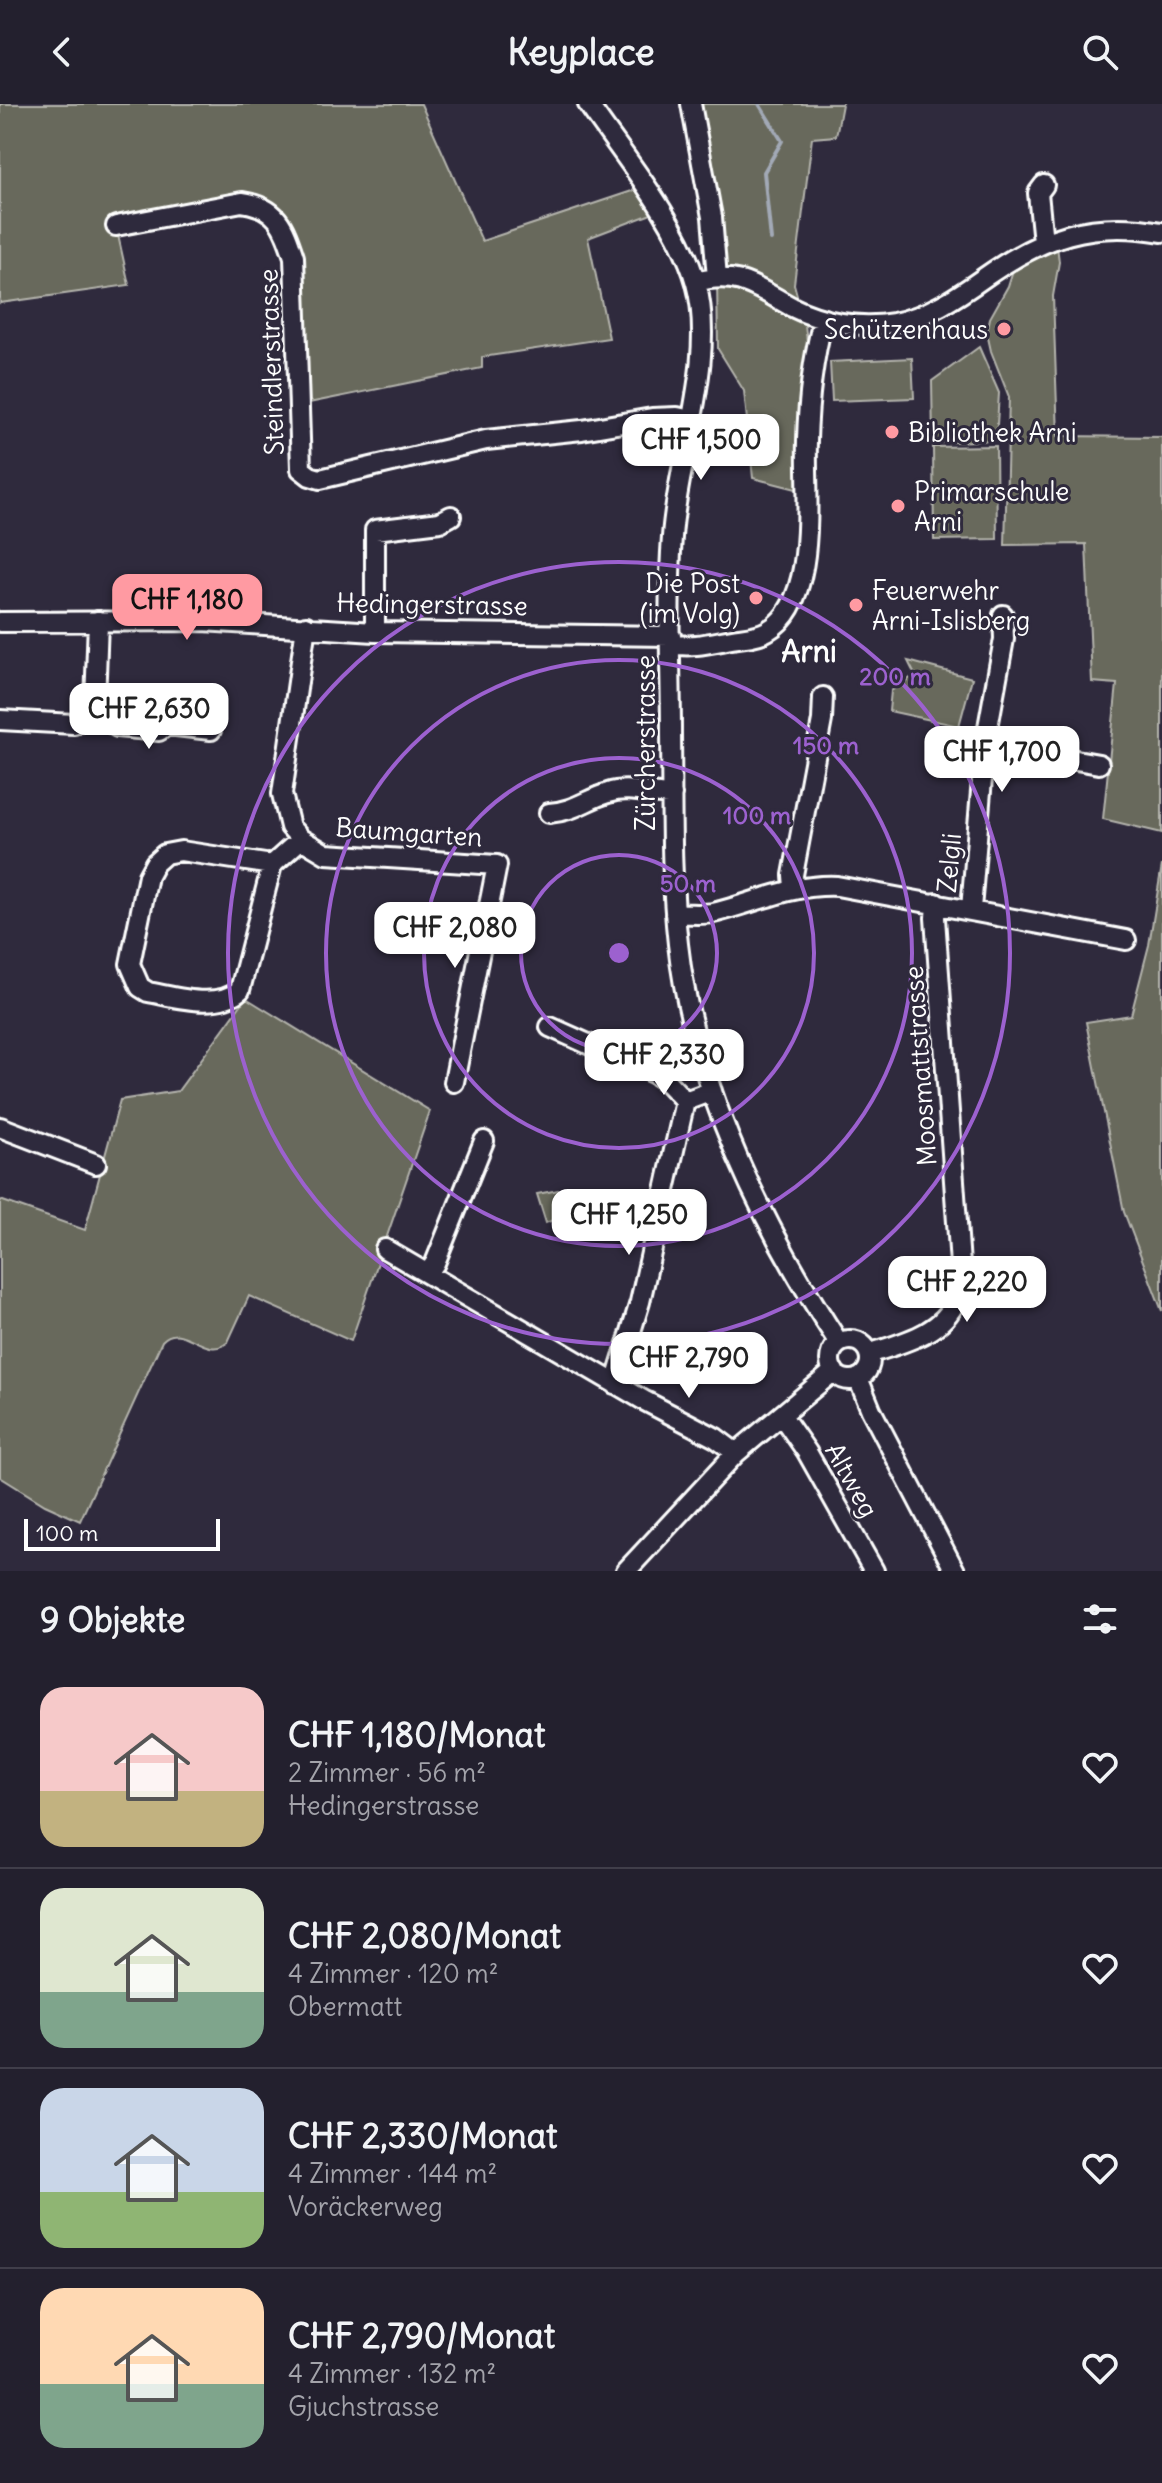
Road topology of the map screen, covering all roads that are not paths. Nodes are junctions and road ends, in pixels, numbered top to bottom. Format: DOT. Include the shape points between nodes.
graph roads {
  1 [pos="588,104"];
  2 [pos="691,104"];
  3 [pos="1044,185"];
  4 [pos="116,226"];
  5 [pos="1154,226"];
  6 [pos="1043,242"];
  7 [pos="717,278"];
  8 [pos="696,282"];
  9 [pos="823,320"];
  10 [pos="691,420"];
  11 [pos="451,516"];
  12 [pos="1003,615"];
  13 [pos="98,621"];
  14 [pos="0,622"];
  15 [pos="306,626"];
  16 [pos="375,632"];
  17 [pos="671,640"];
  18 [pos="823,697"];
  19 [pos="95,713"];
  20 [pos="0,720"];
  21 [pos="211,730"];
  22 [pos="985,744"];
  23 [pos="1099,764"];
  24 [pos="672,795"];
  25 [pos="549,813"];
  26 [pos="301,839"];
  27 [pos="272,865"];
  28 [pos="794,888"];
  29 [pos="936,903"];
  30 [pos="971,909"];
  31 [pos="675,914"];
  32 [pos="1126,940"];
  33 [pos="550,1027"];
  34 [pos="454,1082"];
  35 [pos="712,1091"];
  36 [pos="685,1101"];
  37 [pos="0,1127"];
  38 [pos="484,1141"];
  39 [pos="96,1164"];
  40 [pos="385,1249"];
  41 [pos="428,1273"];
  42 [pos="839,1343"];
  43 [pos="869,1354"];
  44 [pos="834,1371"];
  45 [pos="858,1378"];
  46 [pos="615,1384"];
  47 [pos="782,1416"];
  48 [pos="736,1453"];
  49 [pos="626,1571"];
  50 [pos="874,1571"];
  51 [pos="955,1571"];
  1 -- 8 [label="street, Zürcherstrasse" via="671,227"];
  2 -- 7 [label="street" via="712,217"];
  3 -- 6 [label="street" via="1038,193"];
  4 -- 10 [label="street, Steindlerstrasse" via="242,202 268,210 283,226 294,257 301,469 310,476 320,479 486,440 652,418"];
  5 -- 6 [label="street" via="1091,229"];
  6 -- 9 [label="street" via="914,318 862,325"];
  7 -- 8 [label="street"];
  7 -- 9 [label="street" via="746,281"];
  8 -- 10 [label="street, Zürcherstrasse" via="701,352"];
  9 -- 17 [label="street, Hedingerstrasse" via="810,394 808,542 792,601 767,631 695,646"];
  10 -- 17 [label="street, Zürcherstrasse" via="672,536"];
  11 -- 16 [label="street" via="375,530"];
  12 -- 22 [label="street, Zelgli"];
  13 -- 14 [label="street, Hedingerstrasse"];
  13 -- 15 [label="street, Hedingerstrasse"];
  13 -- 19 [label="street"];
  15 -- 16 [label="street, Hedingerstrasse"];
  15 -- 26 [label="street, Baumgarten" via="282,794 290,827"];
  16 -- 17 [label="street, Hedingerstrasse"];
  17 -- 24 [label="street, Zürcherstrasse"];
  18 -- 28 [label="street"];
  19 -- 20 [label="street" via="74,724"];
  19 -- 21 [label="street" via="117,727"];
  22 -- 23 [label="street"];
  22 -- 30 [label="street, Zelgli"];
  24 -- 25 [label="street" via="621,791"];
  24 -- 31 [label="street, Zürcherstrasse"];
  26 -- 27 [label="street"];
  26 -- 34 [label="street, Baumgarten" via="326,854 497,865"];
  27 -- 27 [label="street" via="181,851 155,863 130,964 140,987 214,1001 240,990"];
  28 -- 29 [label="street" via="837,886"];
  28 -- 31 [label="street" via="710,914"];
  29 -- 30 [label="street"];
  29 -- 43 [label="street, Moosmattstrasse" via="960,1280 949,1313 925,1333"];
  30 -- 32 [label="street"];
  31 -- 35 [label="street, Zürcherstrasse" via="691,1022"];
  33 -- 36 [label="street" via="653,1073"];
  35 -- 36 [label="street"];
  35 -- 42 [label="street, Zürcherstrasse" via="768,1220"];
  36 -- 46 [label="street"];
  37 -- 39 [label="street"];
  38 -- 41 [label="street"];
  40 -- 41 [label="street"];
  41 -- 46 [label="street"];
  42 -- 43 [label="street" via="855,1340"];
  42 -- 44 [label="street" via="830,1356"];
  43 -- 45 [label="street" via="868,1368"];
  44 -- 45 [label="street" via="847,1379"];
  44 -- 47 [label="street"];
  45 -- 51 [label="street"];
  46 -- 48 [label="street"];
  47 -- 48 [label="street"];
  47 -- 50 [label="street, Altweg"];
  48 -- 49 [label="street"];
}
